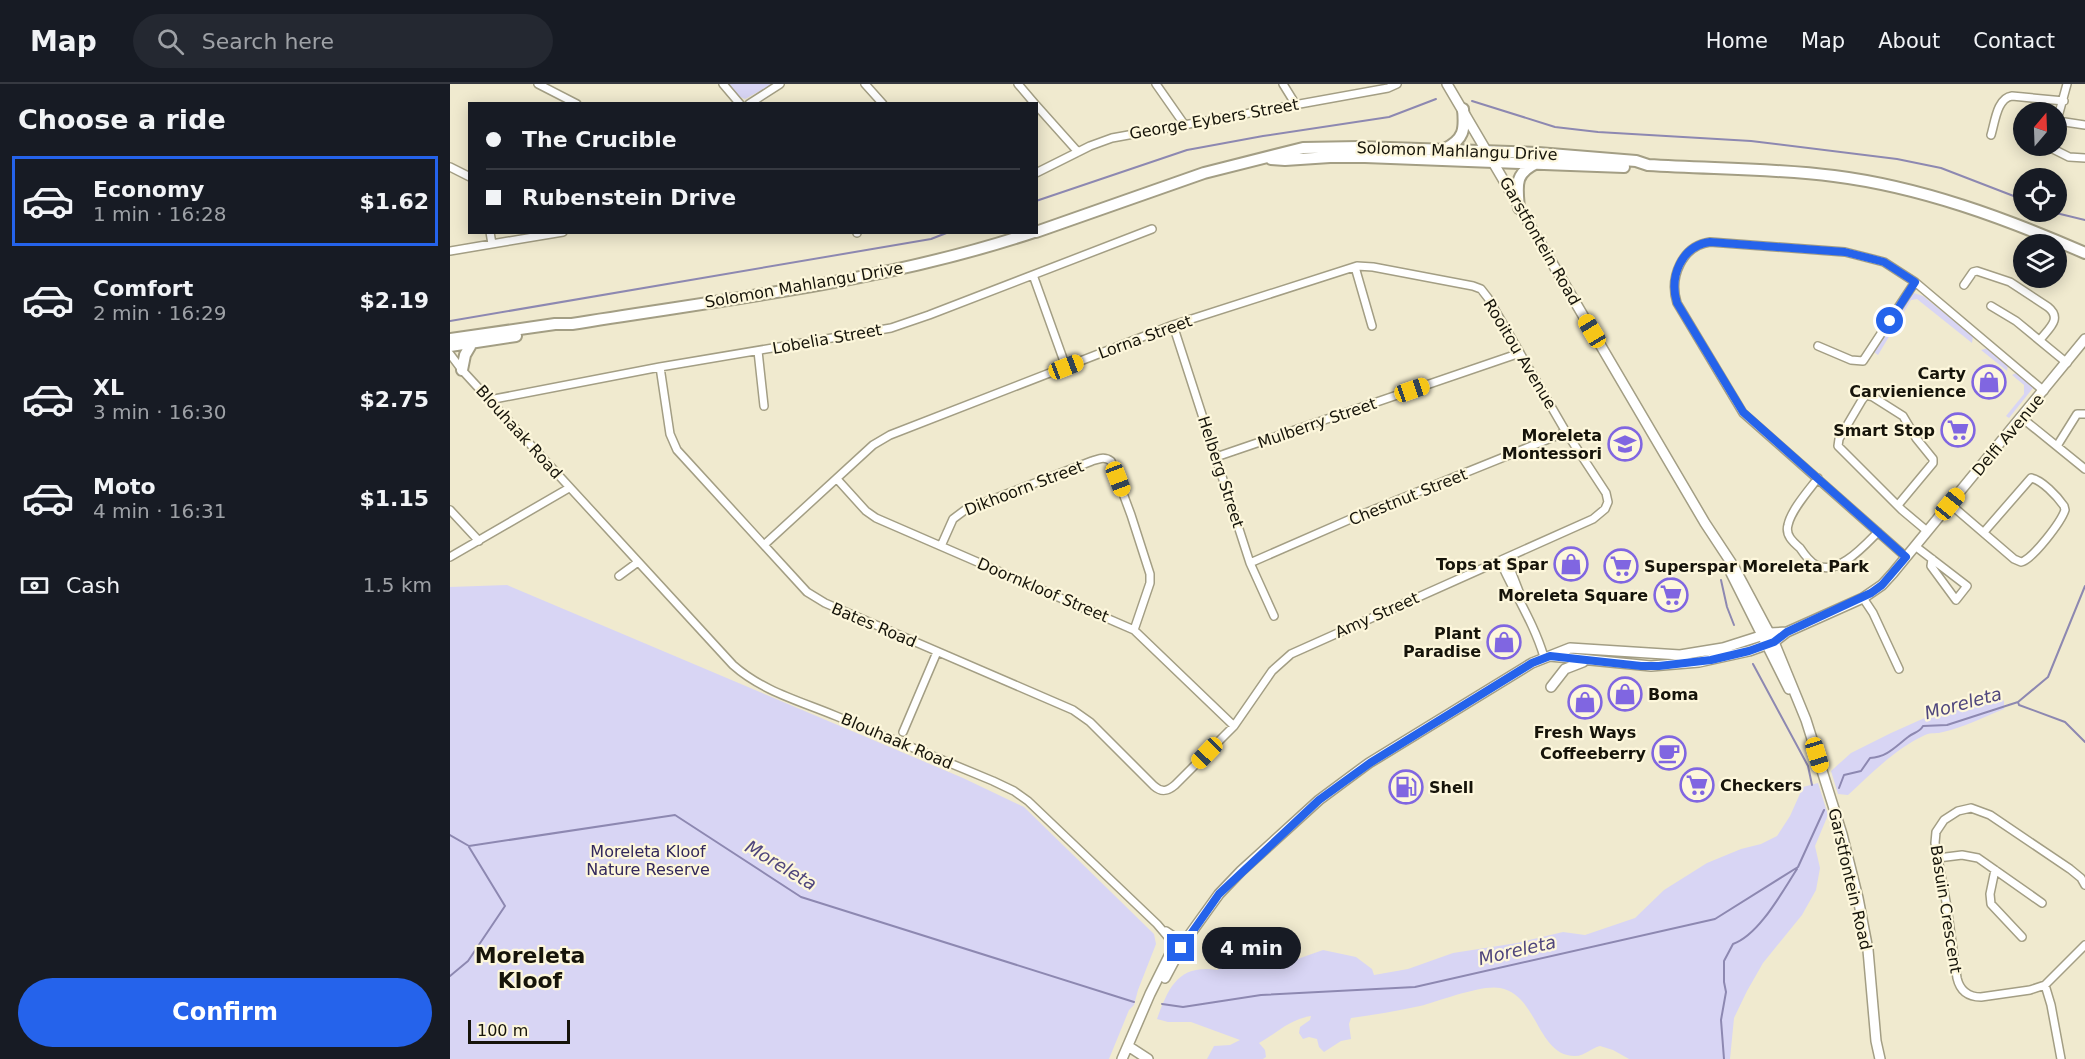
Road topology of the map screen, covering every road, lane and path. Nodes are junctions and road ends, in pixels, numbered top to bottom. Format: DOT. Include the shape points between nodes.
graph roads {
  1 [pos="538,84"];
  2 [pos="723,84"];
  3 [pos="780,84"];
  4 [pos="865,84"];
  5 [pos="1018,84"];
  6 [pos="1156,84"];
  7 [pos="1283,84"];
  8 [pos="1397,84"];
  9 [pos="1447,84"];
  10 [pos="2067,84"];
  11 [pos="2064,101"];
  12 [pos="573,102"];
  13 [pos="738,102"];
  14 [pos="752,102"];
  15 [pos="881,102"];
  16 [pos="1034,102"];
  17 [pos="1296,105"];
  18 [pos="1038,106"];
  19 [pos="1463,109"];
  20 [pos="2067,123"];
  21 [pos="1184,124"];
  22 [pos="2085,125"];
  23 [pos="1990,135"];
  24 [pos="1445,149"];
  25 [pos="1487,151"];
  26 [pos="1078,152"];
  27 [pos="2067,156"];
  28 [pos="1268,158"];
  29 [pos="2085,158"];
  30 [pos="1493,162"];
  31 [pos="1537,163"];
  32 [pos="1648,165"];
  33 [pos="450,167"];
  34 [pos="1038,172"];
  35 [pos="468,176"];
  36 [pos="1519,208"];
  37 [pos="2020,228"];
  38 [pos="1152,229"];
  39 [pos="1038,231"];
  40 [pos="490,234"];
  41 [pos="551,234"];
  42 [pos="1029,234"];
  43 [pos="2032,234"];
  44 [pos="492,244"];
  45 [pos="450,251"];
  46 [pos="2067,252"];
  47 [pos="2085,253"];
  48 [pos="2085,260"];
  49 [pos="1355,267"];
  50 [pos="1033,274"];
  51 [pos="1915,282"];
  52 [pos="1466,285"];
  53 [pos="1964,285"];
  54 [pos="1991,306"];
  55 [pos="572,324"];
  56 [pos="1173,326"];
  57 [pos="1372,326"];
  58 [pos="450,339"];
  59 [pos="2085,339"];
  60 [pos="2040,340"];
  61 [pos="472,343"];
  62 [pos="450,346"];
  63 [pos="1818,346"];
  64 [pos="758,351"];
  65 [pos="1520,353"];
  66 [pos="450,354"];
  67 [pos="2067,363"];
  68 [pos="1066,367"];
  69 [pos="660,368"];
  70 [pos="462,370"];
  71 [pos="2044,391"];
  72 [pos="489,400"];
  73 [pos="764,406"];
  74 [pos="2085,414"];
  75 [pos="2022,417"];
  76 [pos="1566,432"];
  77 [pos="2057,446"];
  78 [pos="1216,457"];
  79 [pos="2085,469"];
  80 [pos="1818,478"];
  81 [pos="837,479"];
  82 [pos="569,488"];
  83 [pos="1606,493"];
  84 [pos="1950,504"];
  85 [pos="1898,505"];
  86 [pos="450,510"];
  87 [pos="1705,523"];
  88 [pos="1928,531"];
  89 [pos="1878,532"];
  90 [pos="1984,532"];
  91 [pos="479,541"];
  92 [pos="764,545"];
  93 [pos="940,546"];
  94 [pos="1915,546"];
  95 [pos="450,557"];
  96 [pos="1906,557"];
  97 [pos="1503,559"];
  98 [pos="1932,559"];
  99 [pos="638,562"];
  100 [pos="1250,563"];
  101 [pos="619,576"];
  102 [pos="1863,597"];
  103 [pos="1274,616"];
  104 [pos="1756,624"];
  105 [pos="1134,630"];
  106 [pos="1768,639"];
  107 [pos="1738,644"];
  108 [pos="937,651"];
  109 [pos="1547,657"];
  110 [pos="1594,660"];
  111 [pos="1899,669"];
  112 [pos="1551,687"];
  113 [pos="1234,726"];
  114 [pos="903,732"];
  115 [pos="1175,785"];
  116 [pos="1938,858"];
  117 [pos="1995,870"];
  118 [pos="2006,878"];
  119 [pos="2085,885"];
  120 [pos="1992,887"];
  121 [pos="2042,903"];
  122 [pos="2022,937"];
  123 [pos="1178,943"];
  124 [pos="2085,945"];
  125 [pos="2045,985"];
  126 [pos="1876,1041"];
  127 [pos="1130,1047"];
  128 [pos="1122,1059"];
  129 [pos="1129,1059"];
  130 [pos="1148,1059"];
  131 [pos="1873,1059"];
  132 [pos="1880,1059"];
  133 [pos="2061,1059"];
  1 -- 12 [label="street"];
  2 -- 13 [label="street"];
  3 -- 14 [label="street"];
  4 -- 15 [label="street"];
  5 -- 16 [label="street"];
  6 -- 21 [label="street"];
  7 -- 17 [label="street"];
  8 -- 17 [label="street, George Eybers Street"];
  9 -- 19 [label="street, Garstfontein Road"];
  10 -- 11 [label="street"];
  11 -- 23 [label="street" via="2005,97"];
  17 -- 21 [label="street, George Eybers Street"];
  18 -- 26 [label="street"];
  19 -- 24 [label="main road" via="1462,135"];
  19 -- 25 [label="street, Garstfontein Road"];
  20 -- 22 [label="street"];
  21 -- 26 [label="street, George Eybers Street" via="1112,138"];
  24 -- 25 [label="main road, Solomon Mahlangu Drive"];
  24 -- 28 [label="main road, Solomon Mahlangu Drive" via="1303,148"];
  25 -- 30 [label="street, Garstfontein Road"];
  25 -- 32 [label="main road, Solomon Mahlangu Drive" via="1576,155"];
  26 -- 34 [label="street, George Eybers Street"];
  27 -- 29 [label="street"];
  28 -- 30 [label="main road, Solomon Mahlangu Drive" via="1330,156"];
  28 -- 39 [label="main road, Solomon Mahlangu Drive" via="1204,173"];
  30 -- 31 [label="main road, Solomon Mahlangu Drive"];
  30 -- 36 [label="street, Garstfontein Road"];
  31 -- 32 [label="main road, Solomon Mahlangu Drive"];
  31 -- 36 [label="main road" via="1523,171 1518,181"];
  32 -- 37 [label="main road, Solomon Mahlangu Drive" via="1836,176 1920,194"];
  33 -- 35 [label="street"];
  36 -- 87 [label="street, Garstfontein Road"];
  37 -- 43 [label="main road, Solomon Mahlangu Drive"];
  37 -- 47 [label="main road, Solomon Mahlangu Drive"];
  38 -- 50 [label="street, Lobelia Street"];
  40 -- 44 [label="street"];
  41 -- 44 [label="street"];
  42 -- 55 [label="main road, Solomon Mahlangu Drive" via="970,253 890,271"];
  44 -- 45 [label="street"];
  46 -- 48 [label="main road"];
  49 -- 52 [label="street, Lorna Street"];
  49 -- 56 [label="street, Lorna Street"];
  49 -- 57 [label="street"];
  50 -- 64 [label="street, Lobelia Street" via="898,326"];
  50 -- 68 [label="street"];
  51 -- 63 [label="street" via="1863,361"];
  51 -- 71 [label="street"];
  51 -- 80 [label="street" via="1884,262 1845,252 1710,242 1696,245 1683,256 1674,290 1677,303 1743,412"];
  52 -- 65 [label="street, Rooitou Avenue" via="1484,292"];
  53 -- 60 [label="street" via="1977,271 2010,282 2048,307 2056,316"];
  54 -- 60 [label="street"];
  55 -- 58 [label="main road, Solomon Mahlangu Drive"];
  55 -- 61 [label="main road, Solomon Mahlangu Drive"];
  56 -- 68 [label="street, Lorna Street"];
  56 -- 78 [label="street, Helberg Street"];
  59 -- 67 [label="street, Delfi Avenue"];
  60 -- 67 [label="street"];
  61 -- 62 [label="main road, Solomon Mahlangu Drive"];
  61 -- 70 [label="main road"];
  64 -- 69 [label="street, Lobelia Street"];
  64 -- 73 [label="street"];
  65 -- 76 [label="street, Rooitou Avenue"];
  65 -- 78 [label="street, Mulberry Street"];
  66 -- 70 [label="street, Blouhaak Road"];
  67 -- 71 [label="street, Delfi Avenue"];
  68 -- 81 [label="street, Lorna Street" via="890,435 873,445"];
  69 -- 72 [label="street, Lobelia Street"];
  69 -- 92 [label="street, Bates Road" via="673,443"];
  70 -- 72 [label="street, Blouhaak Road"];
  71 -- 75 [label="street, Delfi Avenue"];
  72 -- 82 [label="street, Blouhaak Road"];
  74 -- 77 [label="street" via="2077,414"];
  75 -- 77 [label="street"];
  75 -- 84 [label="street, Delfi Avenue"];
  76 -- 83 [label="street, Rooitou Avenue"];
  76 -- 100 [label="street, Chestnut Street"];
  77 -- 79 [label="street"];
  78 -- 100 [label="street, Helberg Street"];
  80 -- 89 [label="street"];
  80 -- 89 [label="street" via="1787,528 1790,538 1813,563 1827,567 1851,558"];
  81 -- 92 [label="street, Lorna Street"];
  81 -- 93 [label="street, Doornkloof Street" via="876,518"];
  82 -- 91 [label="street"];
  82 -- 99 [label="street, Blouhaak Road"];
  83 -- 97 [label="street, Amy Street" via="1607,507 1601,514"];
  84 -- 88 [label="street, Delfi Avenue"];
  84 -- 90 [label="street"];
  85 -- 85 [label="street" via="1838,446 1866,395 1901,414 1934,459"];
  85 -- 88 [label="street"];
  86 -- 91 [label="street"];
  87 -- 104 [label="street, Garstfontein Road"];
  87 -- 106 [label="street, Garstfontein Road" via="1734,567"];
  88 -- 94 [label="street, Delfi Avenue"];
  89 -- 96 [label="street"];
  90 -- 90 [label="street" via="2018,562 2025,561 2065,510 2043,484 2031,478"];
  91 -- 95 [label="street"];
  92 -- 108 [label="street, Bates Road" via="815,599"];
  93 -- 105 [label="street, Doornkloof Street"];
  93 -- 105 [label="street, Dikhoorn Street" via="957,514 1092,461 1111,461 1150,574"];
  94 -- 96 [label="street, Delfi Avenue"];
  94 -- 98 [label="street"];
  96 -- 102 [label="street, Delfi Avenue" via="1882,585"];
  97 -- 109 [label="street" via="1510,584"];
  97 -- 113 [label="street, Amy Street" via="1291,654 1272,671"];
  98 -- 98 [label="street" via="1967,586 1956,600 1931,566"];
  99 -- 101 [label="street"];
  99 -- 123 [label="street, Blouhaak Road" via="747,677 1023,796"];
  100 -- 103 [label="street, Helberg Street"];
  102 -- 106 [label="street, Delfi Avenue"];
  102 -- 111 [label="street"];
  104 -- 106 [label="street, Garstfontein Road"];
  104 -- 107 [label="street"];
  105 -- 113 [label="street, Doornkloof Street"];
  106 -- 107 [label="street"];
  106 -- 110 [label="street" via="1711,660 1659,666"];
  106 -- 126 [label="street, Garstfontein Road" via="1817,755 1842,834 1868,950"];
  107 -- 109 [label="street" via="1680,655 1570,648"];
  108 -- 114 [label="street"];
  108 -- 115 [label="street, Bates Road" via="1073,710 1158,789 1169,790"];
  109 -- 110 [label="street"];
  109 -- 123 [label="street" via="1480,694 1335,788 1241,871"];
  110 -- 112 [label="street" via="1568,666"];
  113 -- 115 [label="street, Amy Street"];
  116 -- 117 [label="street" via="1970,855"];
  116 -- 119 [label="street, Basuin Crescent" via="1934,839 1938,827 1958,810 1977,809 2070,869"];
  116 -- 125 [label="street, Basuin Crescent" via="1962,990 1981,997"];
  117 -- 118 [label="street"];
  117 -- 120 [label="street"];
  118 -- 120 [label="street"];
  118 -- 121 [label="street"];
  120 -- 122 [label="street" via="1991,904"];
  123 -- 127 [label="street"];
  124 -- 125 [label="street"];
  125 -- 133 [label="street"];
  126 -- 131 [label="street, Garstfontein Road"];
  126 -- 132 [label="street, Garstfontein Road"];
  127 -- 128 [label="street"];
  127 -- 129 [label="street"];
  127 -- 130 [label="street"];
}
